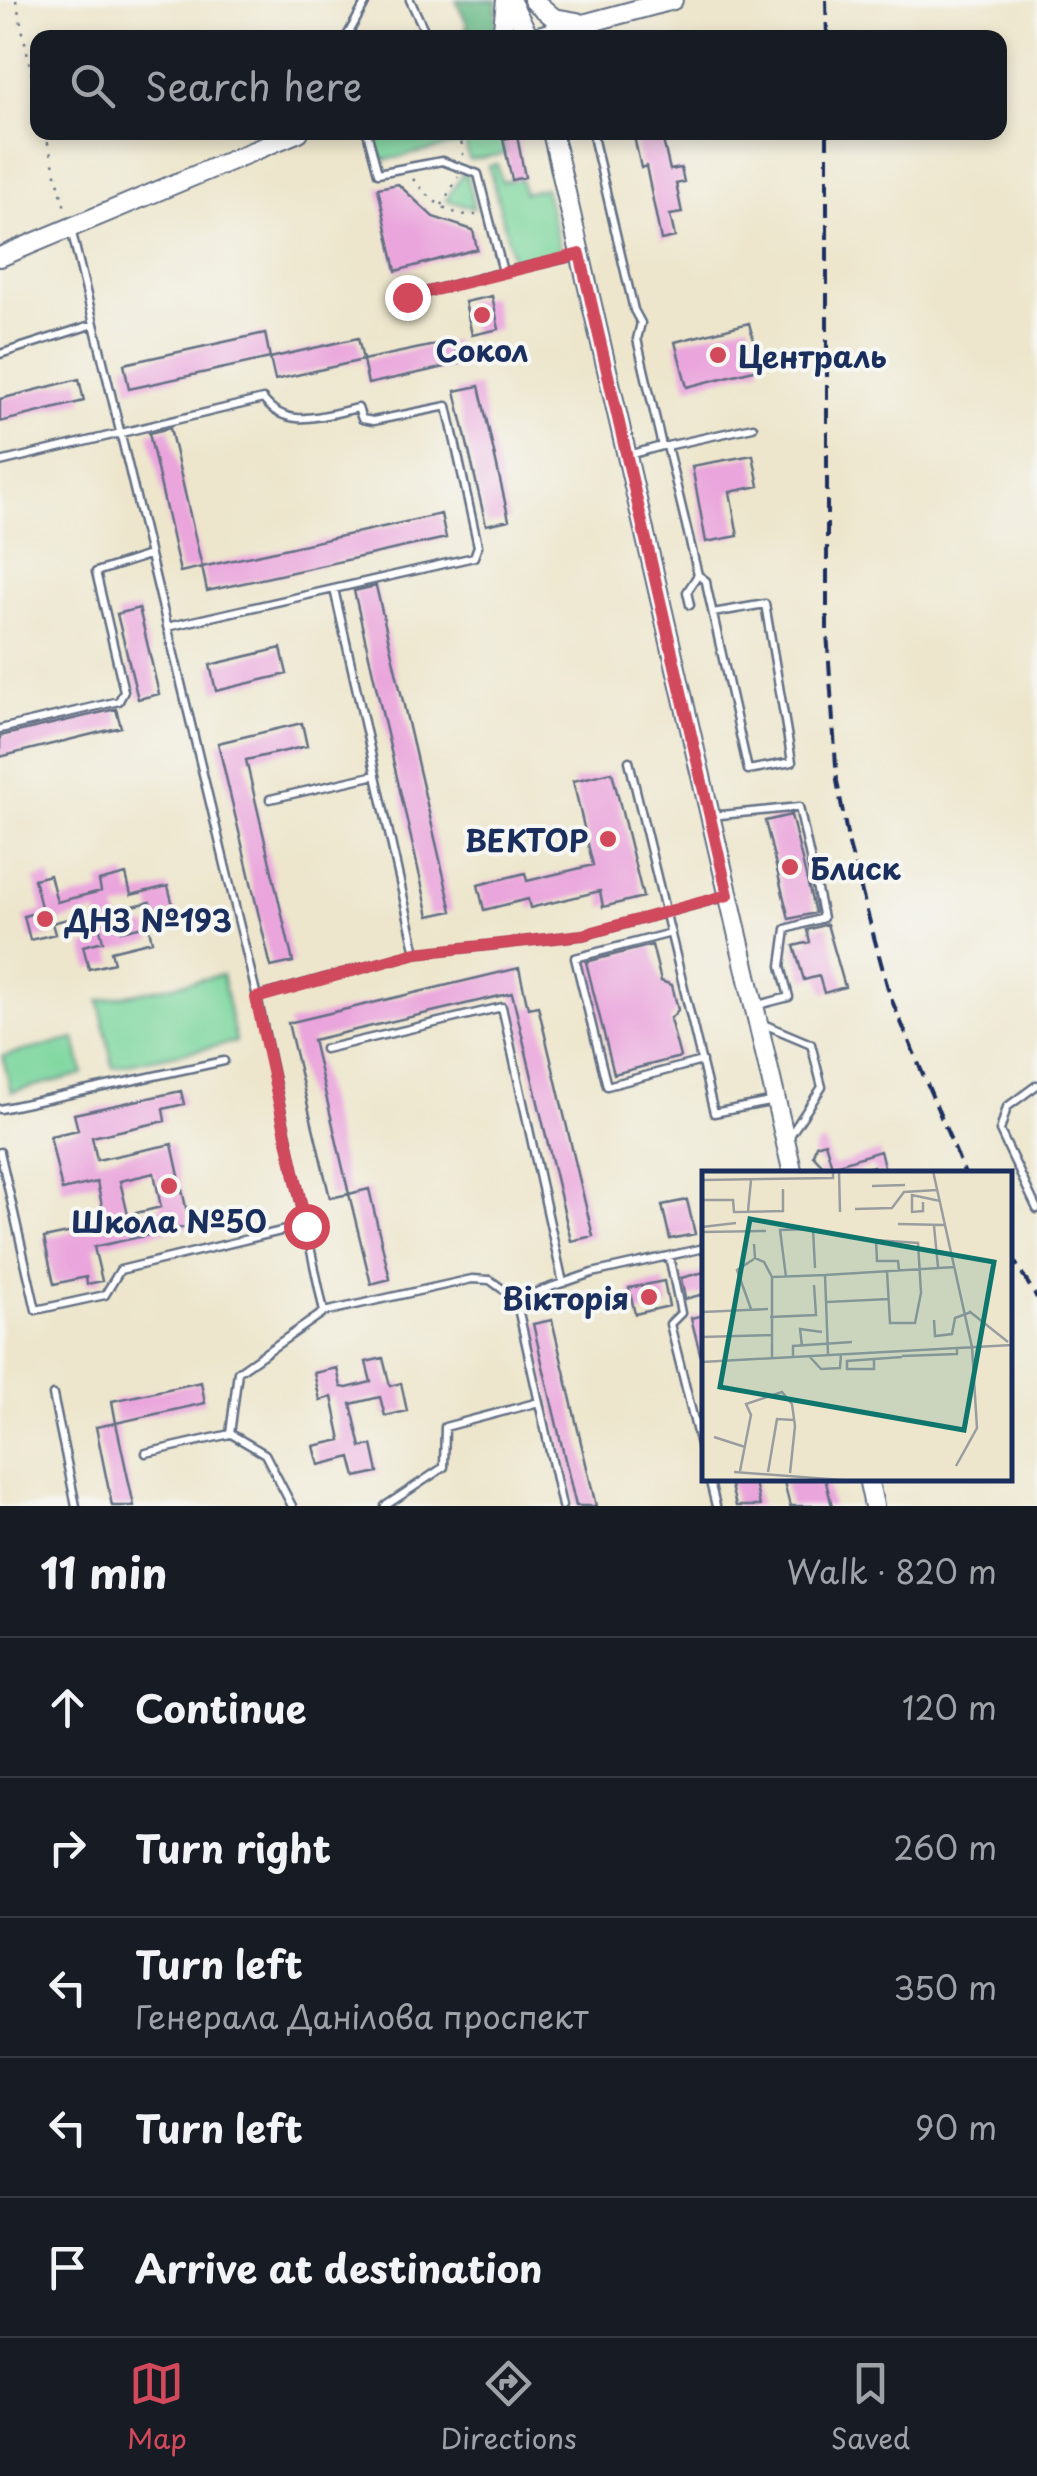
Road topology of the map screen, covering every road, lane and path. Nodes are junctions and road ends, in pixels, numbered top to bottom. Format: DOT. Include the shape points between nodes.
graph roads {
  1 [pos="16,0"];
  2 [pos="368,0"];
  3 [pos="410,0"];
  4 [pos="508,0"];
  5 [pos="529,0"];
  6 [pos="673,0"];
  7 [pos="588,22"];
  8 [pos="351,30"];
  9 [pos="424,30"];
  10 [pos="503,30"];
  11 [pos="525,30"];
  12 [pos="530,30"];
  13 [pos="559,30"];
  14 [pos="577,30"];
  15 [pos="30,66"];
  16 [pos="47,140"];
  17 [pos="280,140"];
  18 [pos="369,140"];
  19 [pos="461,140"];
  20 [pos="554,140"];
  21 [pos="594,140"];
  22 [pos="463,168"];
  23 [pos="405,169"];
  24 [pos="441,206"];
  25 [pos="488,214"];
  26 [pos="70,228"];
  27 [pos="580,254"];
  28 [pos="0,257"];
  29 [pos="503,272"];
  30 [pos="407,297"];
  31 [pos="94,324"];
  32 [pos="0,354"];
  33 [pos="752,427"];
  34 [pos="120,432"];
  35 [pos="665,446"];
  36 [pos="626,455"];
  37 [pos="0,462"];
  38 [pos="149,555"];
  39 [pos="698,575"];
  40 [pos="334,589"];
  41 [pos="690,605"];
  42 [pos="713,614"];
  43 [pos="167,627"];
  44 [pos="0,729"];
  45 [pos="629,761"];
  46 [pos="376,775"];
  47 [pos="270,800"];
  48 [pos="710,816"];
  49 [pos="728,895"];
  50 [pos="667,914"];
  51 [pos="671,933"];
  52 [pos="416,953"];
  53 [pos="256,998"];
  54 [pos="756,1014"];
  55 [pos="324,1050"];
  56 [pos="224,1061"];
  57 [pos="702,1061"];
  58 [pos="1035,1087"];
  59 [pos="776,1101"];
  60 [pos="0,1109"];
  61 [pos="785,1142"];
  62 [pos="0,1152"];
  63 [pos="792,1171"];
  64 [pos="1037,1209"];
  65 [pos="306,1226"];
  66 [pos="702,1248"];
  67 [pos="668,1256"];
  68 [pos="563,1283"];
  69 [pos="516,1299"];
  70 [pos="324,1312"];
  71 [pos="53,1396"];
  72 [pos="539,1402"];
  73 [pos="230,1434"];
  74 [pos="702,1452"];
  75 [pos="146,1453"];
  76 [pos="710,1481"];
  77 [pos="869,1481"];
  78 [pos="76,1506"];
  79 [pos="292,1506"];
  80 [pos="385,1506"];
  81 [pos="562,1506"];
  82 [pos="716,1506"];
  83 [pos="874,1506"];
  1 -- 15 [label="path"];
  2 -- 8 [label="lane"];
  3 -- 9 [label="lane"];
  4 -- 10 [label="main road"];
  4 -- 11 [label="main road"];
  5 -- 7 [label="main road" via="554,18"];
  5 -- 12 [label="main road"];
  6 -- 7 [label="main road"];
  7 -- 13 [label="main road"];
  7 -- 14 [label="main road"];
  16 -- 26 [label="path"];
  17 -- 26 [label="main road"];
  18 -- 23 [label="lane" via="378,173"];
  19 -- 22 [label="path"];
  20 -- 27 [label="main road"];
  21 -- 35 [label="lane"];
  22 -- 23 [label="lane" via="442,161"];
  22 -- 24 [label="path"];
  22 -- 25 [label="lane" via="478,174"];
  23 -- 24 [label="path"];
  24 -- 25 [label="path"];
  25 -- 29 [label="lane"];
  26 -- 28 [label="main road"];
  26 -- 31 [label="lane"];
  27 -- 29 [label="lane"];
  27 -- 36 [label="main road"];
  29 -- 30 [label="lane"];
  31 -- 32 [label="lane"];
  31 -- 34 [label="lane"];
  33 -- 35 [label="lane"];
  34 -- 37 [label="lane"];
  34 -- 38 [label="lane"];
  34 -- 40 [label="lane" via="263,398 275,415 293,420 358,408 362,419 373,421 447,406 478,546 474,558"];
  35 -- 36 [label="lane"];
  35 -- 39 [label="lane"];
  36 -- 48 [label="main road"];
  38 -- 43 [label="lane"];
  38 -- 44 [label="lane" via="96,572 124,691 119,701"];
  39 -- 41 [label="lane" via="687,592"];
  39 -- 42 [label="lane" via="706,581"];
  40 -- 43 [label="lane"];
  40 -- 46 [label="lane"];
  42 -- 42 [label="lane" via="748,770 792,762 765,604"];
  43 -- 53 [label="lane"];
  45 -- 50 [label="lane"];
  46 -- 47 [label="lane"];
  46 -- 52 [label="lane"];
  48 -- 49 [label="main road"];
  48 -- 54 [label="lane" via="799,807 823,918 786,929 781,966 789,997"];
  49 -- 50 [label="lane"];
  49 -- 54 [label="main road"];
  50 -- 51 [label="lane"];
  50 -- 52 [label="lane" via="583,935"];
  51 -- 57 [label="lane"];
  51 -- 57 [label="lane" via="575,958 607,1086"];
  52 -- 53 [label="lane"];
  53 -- 65 [label="lane"];
  54 -- 59 [label="main road"];
  54 -- 61 [label="lane" via="811,1044 822,1086"];
  55 -- 68 [label="lane" via="502,1007"];
  56 -- 60 [label="lane"];
  57 -- 59 [label="lane" via="714,1114"];
  58 -- 64 [label="lane" via="1006,1107 1000,1131"];
  59 -- 61 [label="main road"];
  61 -- 63 [label="main road"];
  62 -- 65 [label="lane" via="36,1310 105,1295 120,1270"];
  65 -- 70 [label="lane"];
  66 -- 67 [label="lane"];
  67 -- 68 [label="lane"];
  67 -- 74 [label="lane" via="681,1312 670,1324"];
  68 -- 69 [label="lane"];
  69 -- 70 [label="lane" via="490,1280 472,1278"];
  69 -- 72 [label="lane"];
  70 -- 73 [label="lane" via="238,1372"];
  71 -- 78 [label="lane"];
  72 -- 80 [label="lane" via="444,1426 444,1467"];
  72 -- 81 [label="lane"];
  73 -- 75 [label="lane"];
  73 -- 79 [label="lane" via="265,1454"];
  76 -- 82 [label="lane"];
  77 -- 83 [label="main road"];
}
